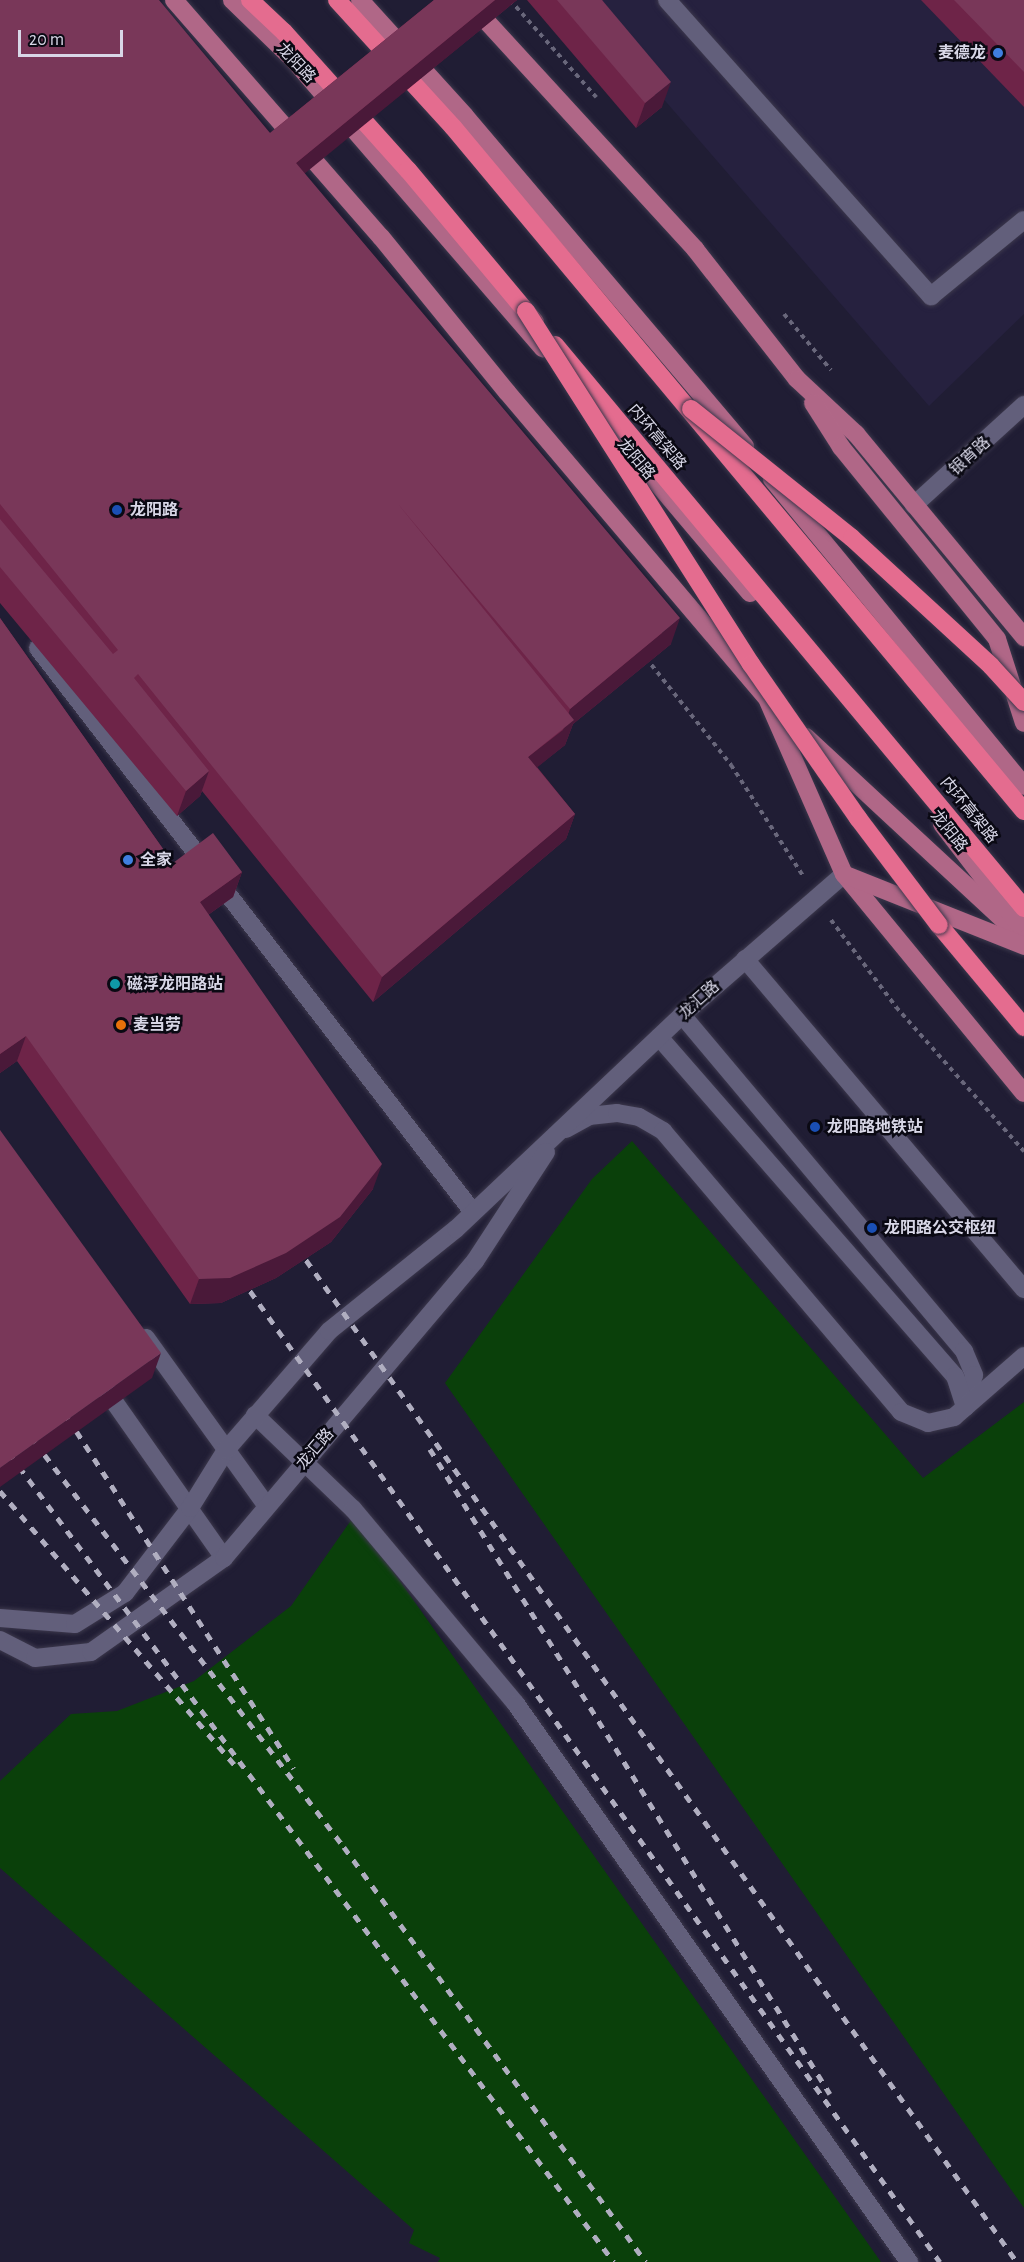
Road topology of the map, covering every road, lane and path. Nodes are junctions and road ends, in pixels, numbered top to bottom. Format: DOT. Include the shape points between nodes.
graph roads {
  1 [pos="174,0"];
  2 [pos="232,0"];
  3 [pos="250,0"];
  4 [pos="337,0"];
  5 [pos="360,0"];
  6 [pos="467,0"];
  7 [pos="667,0"];
  8 [pos="1024,220"];
  9 [pos="526,311"];
  10 [pos="797,379"];
  11 [pos="1024,405"];
  12 [pos="691,409"];
  13 [pos="914,505"];
  14 [pos="29,636"];
  15 [pos="1024,637"];
  16 [pos="641,650"];
  17 [pos="768,701"];
  18 [pos="1024,702"];
  19 [pos="1024,723"];
  20 [pos="1024,786"];
  21 [pos="1024,811"];
  22 [pos="844,874"];
  23 [pos="816,899"];
  24 [pos="1024,908"];
  25 [pos="1024,931"];
  26 [pos="1024,939"];
  27 [pos="1024,946"];
  28 [pos="746,959"];
  29 [pos="682,1015"];
  30 [pos="1024,1027"];
  31 [pos="659,1036"];
  32 [pos="1024,1093"];
  33 [pos="559,1132"];
  34 [pos="1024,1151"];
  35 [pos="473,1212"];
  36 [pos="1024,1289"];
  37 [pos="136,1324"];
  38 [pos="1024,1356"];
  39 [pos="88,1364"];
  40 [pos="965,1407"];
  41 [pos="255,1415"];
  42 [pos="226,1450"];
  43 [pos="304,1462"];
  44 [pos="266,1505"];
  45 [pos="190,1508"];
  46 [pos="224,1558"];
  47 [pos="0,1618"];
  48 [pos="0,1640"];
  49 [pos="909,2262"];
  1 -- 17 [label="main road, 龙阳路" via="381,237"];
  2 -- 25 [label="main road, 龙阳路" via="294,60 400,179 927,804"];
  3 -- 9 [label="highway, 内环高架路" via="284,32 408,170"];
  4 -- 12 [label="highway" via="453,127"];
  5 -- 20 [label="main road" via="465,116 689,379"];
  6 -- 10 [label="main road" via="695,249"];
  7 -- 8 [label="street" via="931,296"];
  9 -- 24 [label="highway, 内环高架路, bridge"];
  9 -- 30 [label="highway, bridge" via="751,664 858,818"];
  10 -- 13 [label="main road" via="856,434"];
  10 -- 19 [label="main road" via="841,447 997,639"];
  11 -- 13 [label="street, 银宵路"];
  12 -- 18 [label="highway, bridge" via="852,538 991,666"];
  12 -- 21 [label="highway, bridge"];
  13 -- 15 [label="main road"];
  14 -- 35 [label="street"];
  16 -- 23 [label="path" via="731,765"];
  17 -- 22 [label="main road, 龙阳路"];
  17 -- 26 [label="main road, 龙阳路"];
  22 -- 23 [label="street, 龙汇路"];
  22 -- 27 [label="main road"];
  22 -- 32 [label="main road, 龙阳路"];
  23 -- 28 [label="street, 龙汇路"];
  23 -- 34 [label="path" via="896,1006"];
  28 -- 29 [label="street, 龙汇路"];
  28 -- 36 [label="street"];
  29 -- 31 [label="street, 龙汇路"];
  29 -- 40 [label="street" via="964,1351 974,1375"];
  31 -- 33 [label="street, 龙汇路"];
  31 -- 40 [label="street" via="955,1376"];
  33 -- 35 [label="street, 龙汇路"];
  33 -- 40 [label="street" via="589,1116 617,1113 639,1117 663,1131 901,1412 928,1423 954,1417"];
  33 -- 43 [label="street, 龙汇路" via="475,1261"];
  35 -- 41 [label="street, 龙汇路" via="329,1331"];
  37 -- 42 [label="street"];
  38 -- 40 [label="street"];
  39 -- 45 [label="street"];
  41 -- 42 [label="street, 龙汇路"];
  41 -- 43 [label="street"];
  42 -- 44 [label="street"];
  42 -- 45 [label="street, 龙汇路"];
  43 -- 44 [label="street, 龙汇路"];
  43 -- 49 [label="street" via="353,1509 516,1704"];
  44 -- 46 [label="street, 龙汇路"];
  45 -- 46 [label="street"];
  45 -- 47 [label="street, 龙汇路" via="125,1593 75,1624"];
  46 -- 48 [label="street, 龙汇路" via="91,1652 35,1658"];
}
